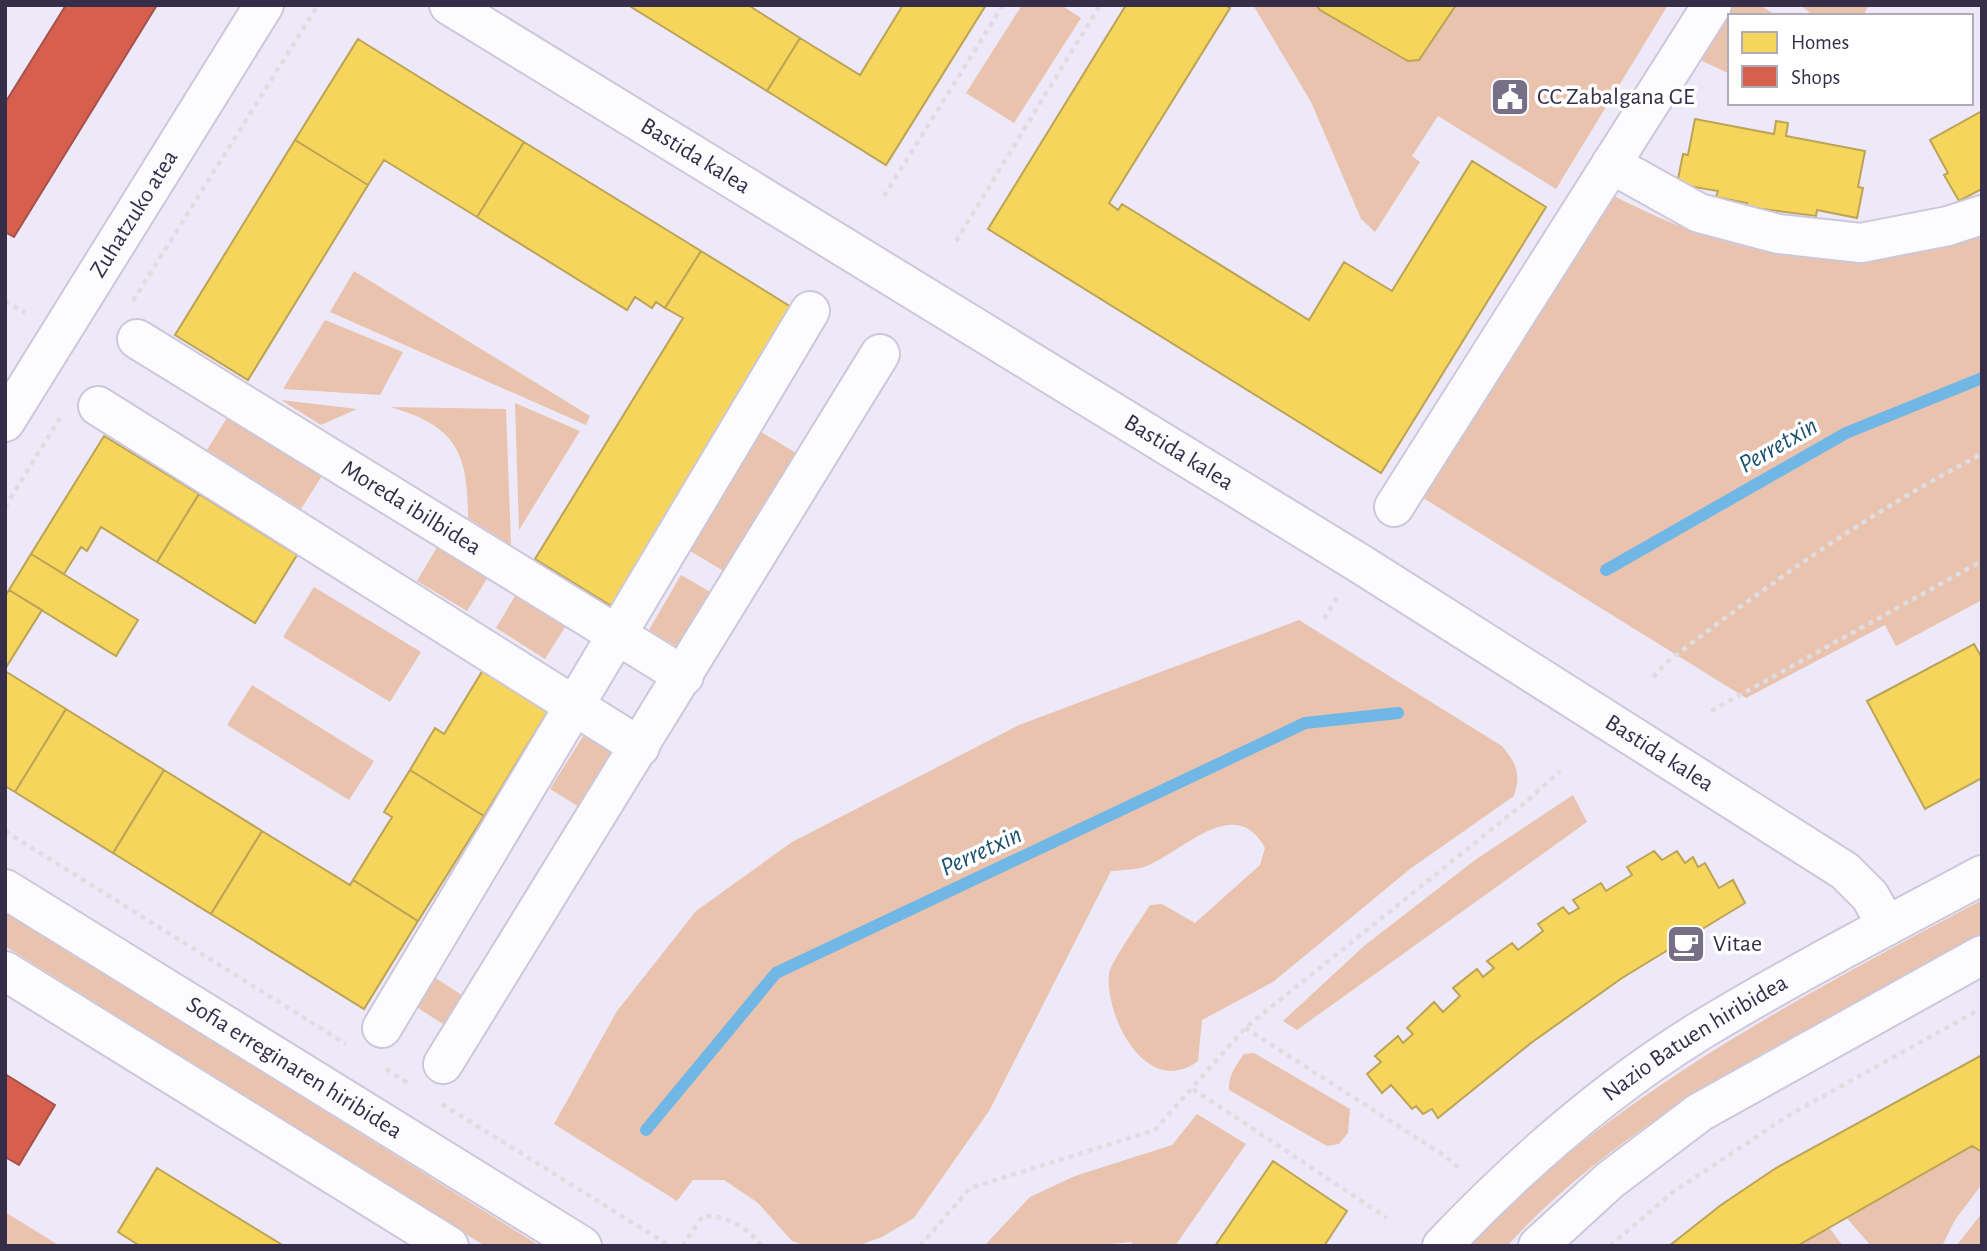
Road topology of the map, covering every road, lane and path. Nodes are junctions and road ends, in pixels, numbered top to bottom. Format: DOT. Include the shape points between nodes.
graph roads {
  1 [pos="264,5"];
  2 [pos="318,5"];
  3 [pos="449,5"];
  4 [pos="1003,5"];
  5 [pos="1100,5"];
  6 [pos="1712,5"];
  7 [pos="1611,164"];
  8 [pos="884,196"];
  9 [pos="1982,215"];
  10 [pos="956,241"];
  11 [pos="810,311"];
  12 [pos="131,326"];
  13 [pos="880,354"];
  14 [pos="80,411"];
  15 [pos="5,422"];
  16 [pos="1982,454"];
  17 [pos="5,507"];
  18 [pos="1394,507"];
  19 [pos="1982,561"];
  20 [pos="617,634"];
  21 [pos="684,676"];
  22 [pos="1653,677"];
  23 [pos="574,706"];
  24 [pos="1711,711"];
  25 [pos="640,747"];
  26 [pos="1560,771"];
  27 [pos="5,831"];
  28 [pos="1982,875"];
  29 [pos="5,889"];
  30 [pos="1887,926"];
  31 [pos="1982,956"];
  32 [pos="5,971"];
  33 [pos="1982,1008"];
  34 [pos="1245,1028"];
  35 [pos="369,1039"];
  36 [pos="380,1065"];
  37 [pos="429,1076"];
  38 [pos="1193,1089"];
  39 [pos="438,1102"];
  40 [pos="1490,1196"];
  41 [pos="1387,1218"];
  42 [pos="667,1245"];
  43 [pos="449,1246"];
  44 [pos="582,1246"];
  45 [pos="682,1246"];
  46 [pos="762,1246"];
  47 [pos="920,1246"];
  48 [pos="1442,1246"];
  49 [pos="1538,1246"];
  50 [pos="1610,1246"];
  1 -- 15 [label="street, Zuhatzuko atea"];
  2 -- 12 [label="path"];
  3 -- 30 [label="street, Bastida kalea" via="1359,563 1836,865 1870,896"];
  4 -- 8 [label="path"];
  5 -- 10 [label="path"];
  6 -- 7 [label="street"];
  7 -- 9 [label="street" via="1699,213 1778,234 1861,243"];
  7 -- 18 [label="street"];
  11 -- 20 [label="street"];
  12 -- 20 [label="street, Moreda ibilbidea"];
  13 -- 21 [label="street"];
  14 -- 17 [label="path"];
  14 -- 23 [label="street"];
  16 -- 22 [label="path" via="1927,482 1787,570"];
  19 -- 24 [label="path"];
  20 -- 21 [label="street, Moreda ibilbidea"];
  20 -- 23 [label="street"];
  21 -- 25 [label="street"];
  23 -- 25 [label="street"];
  23 -- 35 [label="street"];
  25 -- 37 [label="street"];
  26 -- 34 [label="path"];
  27 -- 35 [label="path"];
  28 -- 30 [label="street, Nazio Batuen hiribidea"];
  29 -- 44 [label="street, Sofia erreginaren hiribidea"];
  30 -- 40 [label="street, Nazio Batuen hiribidea" via="1697,1032 1597,1103"];
  31 -- 49 [label="street" via="1700,1112 1610,1180"];
  32 -- 43 [label="street"];
  33 -- 50 [label="path" via="1791,1114 1672,1192"];
  34 -- 38 [label="path"];
  34 -- 40 [label="path" via="1445,1156"];
  36 -- 37 [label="path"];
  38 -- 41 [label="path"];
  38 -- 47 [label="path" via="1155,1130 970,1188"];
  39 -- 42 [label="path"];
  40 -- 48 [label="street, Nazio Batuen hiribidea"];
  45 -- 46 [label="path" via="703,1216 719,1215 749,1230"];
}
